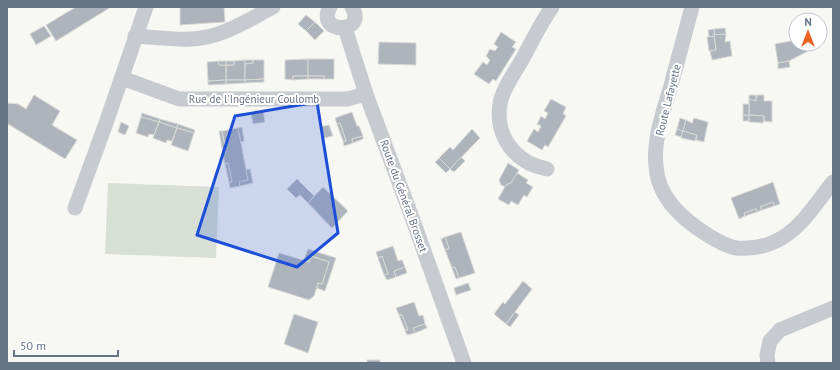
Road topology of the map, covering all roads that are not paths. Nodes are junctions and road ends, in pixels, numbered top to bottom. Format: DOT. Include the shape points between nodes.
graph roads {
  1 [pos="146,7"];
  2 [pos="273,7"];
  3 [pos="328,7"];
  4 [pos="352,7"];
  5 [pos="552,7"];
  6 [pos="692,7"];
  7 [pos="345,28"];
  8 [pos="135,36"];
  9 [pos="122,78"];
  10 [pos="366,94"];
  11 [pos="547,169"];
  12 [pos="833,182"];
  13 [pos="75,208"];
  14 [pos="833,308"];
  15 [pos="464,363"];
  16 [pos="768,363"];
  1 -- 8 [label="street"];
  2 -- 8 [label="street" via="229,30 197,38"];
  3 -- 7 [label="street" via="329,22 336,28"];
  4 -- 7 [label="street" via="354,19"];
  5 -- 11 [label="street" via="504,92 500,104 501,132 505,142 519,157 530,164"];
  6 -- 12 [label="street, Route Lafayette" via="658,132 656,166 664,194 672,206 693,226 715,240 735,248 762,246 775,242 795,228"];
  7 -- 10 [label="street, Route du Général Brosset"];
  8 -- 9 [label="street"];
  9 -- 10 [label="street, Rue de l'Ingénieur Coulomb" via="179,100 347,99"];
  9 -- 13 [label="street"];
  10 -- 15 [label="street, Route du Général Brosset"];
  14 -- 16 [label="street" via="780,330 770,341"];
}
